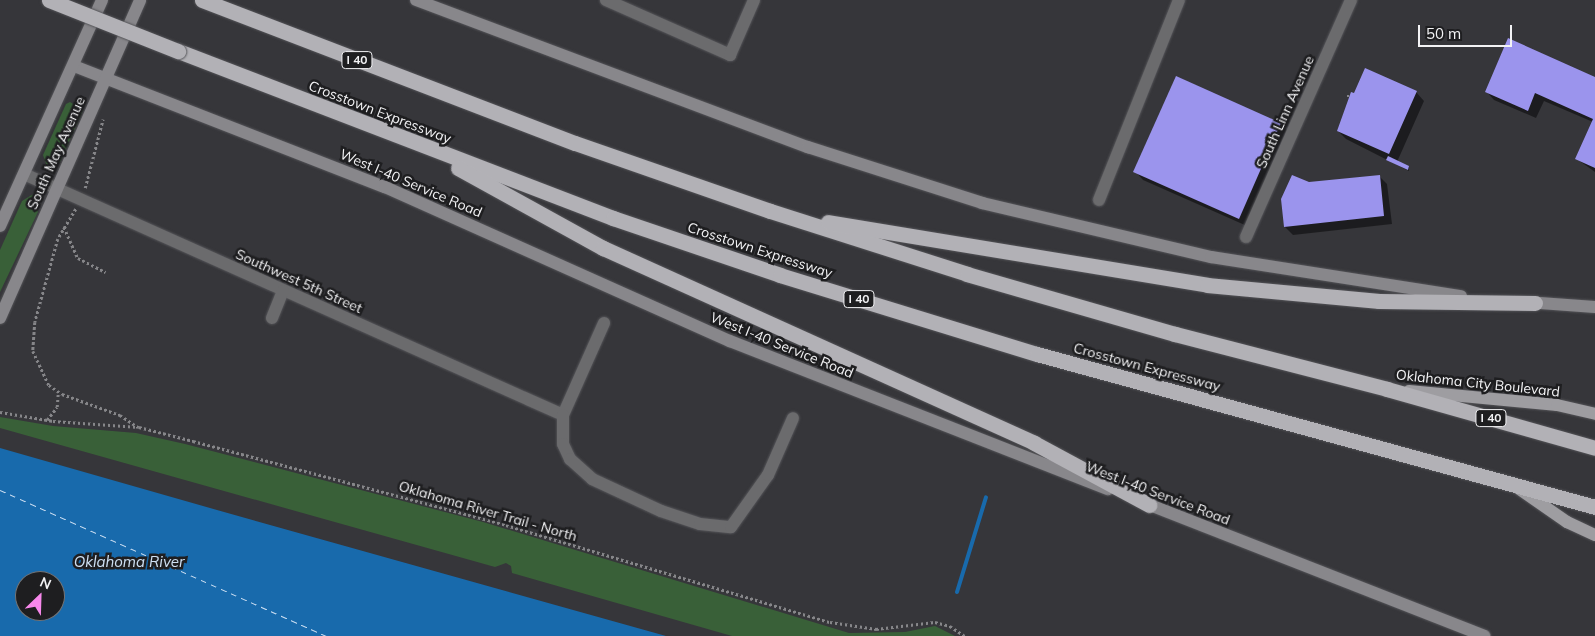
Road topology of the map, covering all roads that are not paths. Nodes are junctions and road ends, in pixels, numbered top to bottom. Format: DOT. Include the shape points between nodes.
graph roads {
  1 [pos="49,0"];
  2 [pos="102,0"];
  3 [pos="140,0"];
  4 [pos="203,0"];
  5 [pos="416,0"];
  6 [pos="606,0"];
  7 [pos="754,0"];
  8 [pos="1179,0"];
  9 [pos="1351,0"];
  10 [pos="74,66"];
  11 [pos="105,79"];
  12 [pos="410,142"];
  13 [pos="24,174"];
  14 [pos="57,189"];
  15 [pos="1099,200"];
  16 [pos="770,211"];
  17 [pos="0,226"];
  18 [pos="1246,237"];
  19 [pos="284,291"];
  20 [pos="1535,303"];
  21 [pos="1595,307"];
  22 [pos="0,318"];
  23 [pos="272,318"];
  24 [pos="604,323"];
  25 [pos="1387,389"];
  26 [pos="563,414"];
  27 [pos="1595,414"];
  28 [pos="793,418"];
  29 [pos="1595,448"];
  30 [pos="1509,481"];
  31 [pos="1149,505"];
  32 [pos="1595,506"];
  33 [pos="1595,535"];
  34 [pos="1485,636"];
  1 -- 12 [label="highway, Crosstown Expressway / I 40, bridge"];
  2 -- 10 [label="main road, South May Avenue"];
  3 -- 11 [label="main road, South May Avenue"];
  4 -- 16 [label="highway, I 40" via="575,143"];
  5 -- 20 [label="main road" via="808,147 982,203 1133,240 1285,271"];
  6 -- 7 [label="street" via="730,55"];
  8 -- 15 [label="street"];
  9 -- 18 [label="street, South Linn Avenue"];
  10 -- 11 [label="main road, West I-40 Service Road"];
  10 -- 13 [label="main road, South May Avenue"];
  11 -- 14 [label="main road, South May Avenue"];
  11 -- 31 [label="main road, West I-40 Service Road" via="385,187 730,341"];
  12 -- 30 [label="highway, Crosstown Expressway / I 40" via="613,218 941,325"];
  12 -- 31 [label="highway" via="603,248 1034,443"];
  13 -- 14 [label="street, Southwest 5th Street"];
  13 -- 17 [label="main road, South May Avenue"];
  14 -- 19 [label="street, Southwest 5th Street"];
  14 -- 22 [label="main road, South May Avenue"];
  16 -- 20 [label="highway" via="1207,285 1379,301"];
  16 -- 25 [label="highway, I 40" via="966,274 1175,334"];
  19 -- 23 [label="street"];
  19 -- 26 [label="street, Southwest 5th Street"];
  20 -- 21 [label="main road"];
  24 -- 26 [label="street"];
  25 -- 27 [label="main road, Oklahoma City Boulevard" via="1557,405"];
  25 -- 29 [label="highway, I 40"];
  26 -- 28 [label="street" via="563,444 570,459 592,479 661,511 700,524 731,527 768,475"];
  30 -- 32 [label="highway, Crosstown Expressway / I 40"];
  30 -- 33 [label="main road" via="1567,522"];
  31 -- 34 [label="main road, West I-40 Service Road"];
}
